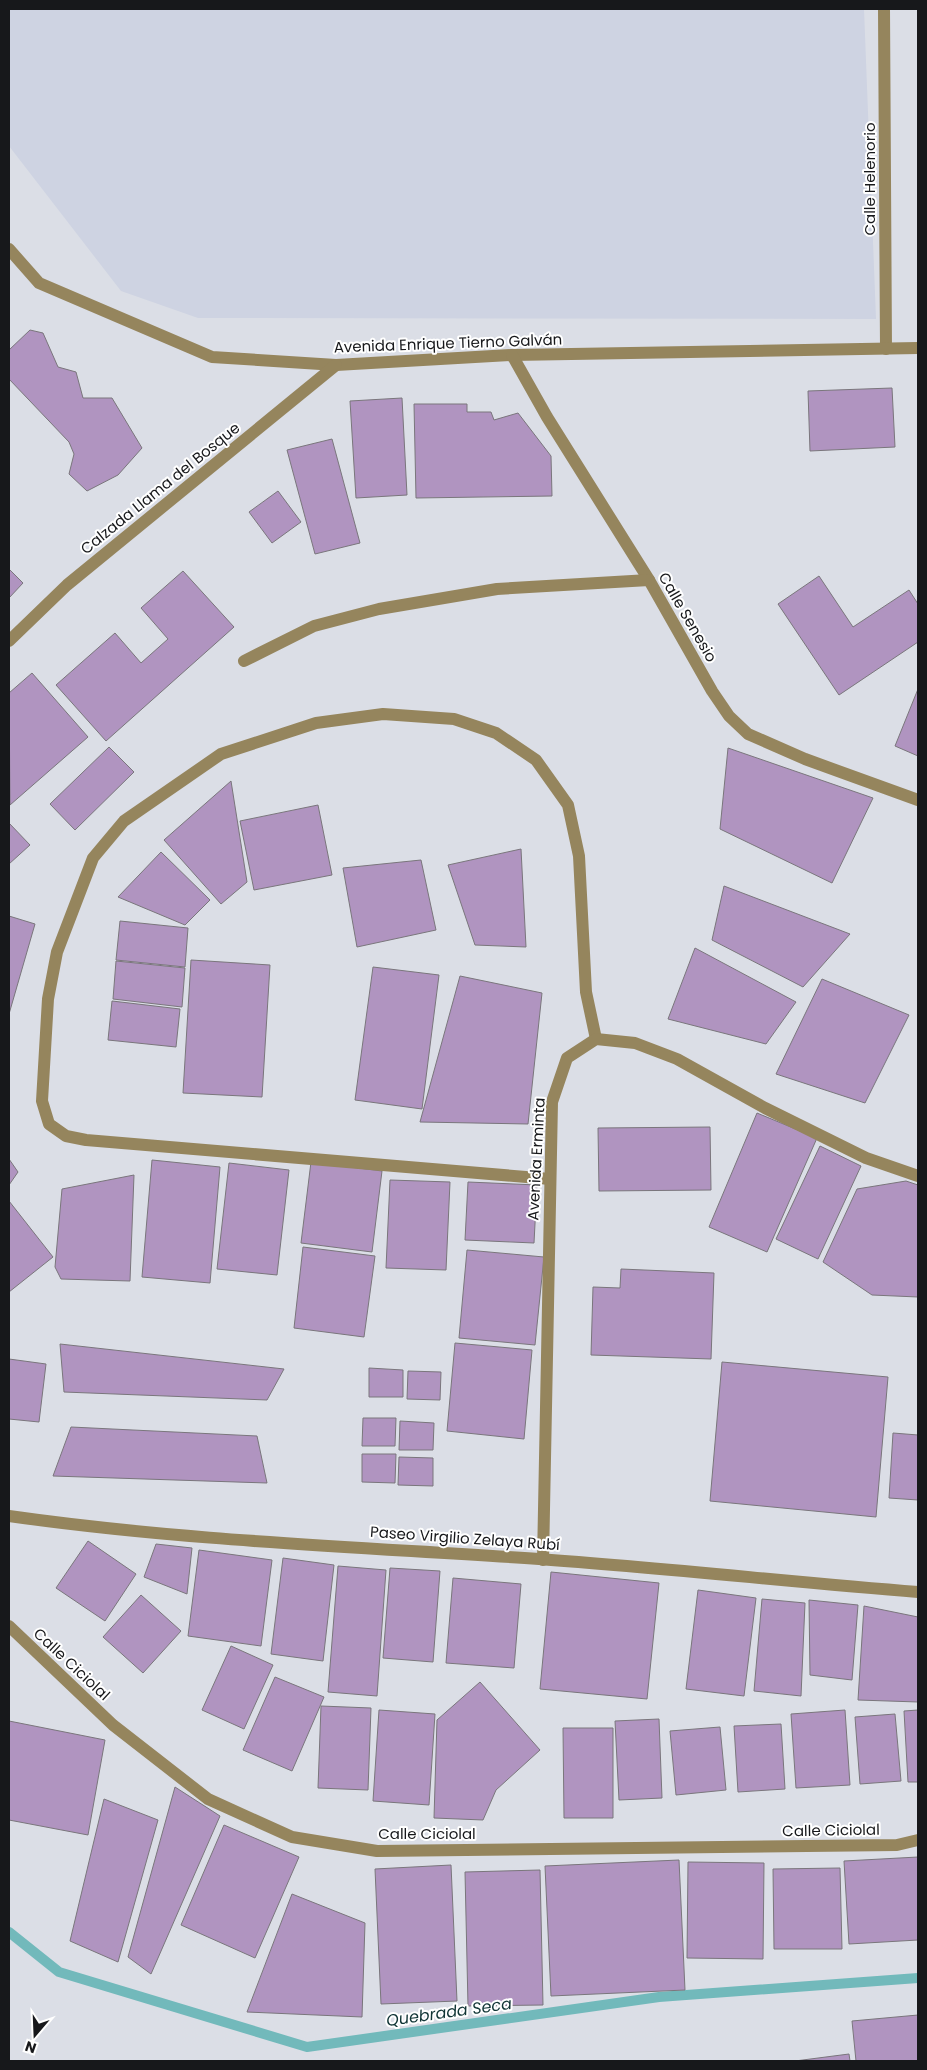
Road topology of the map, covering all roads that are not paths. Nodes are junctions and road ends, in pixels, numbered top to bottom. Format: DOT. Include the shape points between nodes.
graph roads {
  1 [pos="884,9"];
  2 [pos="9,249"];
  3 [pos="918,348"];
  4 [pos="886,349"];
  5 [pos="512,355"];
  6 [pos="336,365"];
  7 [pos="648,580"];
  8 [pos="9,642"];
  9 [pos="244,661"];
  10 [pos="918,800"];
  11 [pos="596,1039"];
  12 [pos="918,1176"];
  13 [pos="550,1179"];
  14 [pos="9,1516"];
  15 [pos="543,1560"];
  16 [pos="918,1592"];
  17 [pos="9,1626"];
  18 [pos="918,1840"];
  1 -- 4 [label="street, Calle Helenorio"];
  2 -- 6 [label="street, Avenida Enrique Tierno Galván" via="39,283 212,357"];
  3 -- 4 [label="street, Avenida Enrique Tierno Galván"];
  4 -- 5 [label="street, Avenida Enrique Tierno Galván"];
  5 -- 6 [label="street, Avenida Enrique Tierno Galván"];
  5 -- 7 [label="street, Calle Senesio"];
  6 -- 8 [label="street, Calzada Llama del Bosque" via="67,585"];
  7 -- 9 [label="street" via="497,589 379,609 314,626"];
  7 -- 10 [label="street, Calle Senesio" via="712,691 729,716 748,734 805,759"];
  11 -- 12 [label="street" via="635,1043 677,1059 765,1108 866,1158"];
  11 -- 13 [label="street, Avenida Erminta" via="567,1058 552,1102"];
  11 -- 13 [label="street" via="586,992 579,856 568,805 536,760 496,733 454,719 384,714 316,723 221,754 124,822 93,858 57,952 48,999 42,1101 50,1124 66,1136"];
  13 -- 15 [label="street, Avenida Erminta"];
  14 -- 15 [label="street, Paseo Virgilio Zelaya Rubí" via="222,1538"];
  15 -- 16 [label="street, Paseo Virgilio Zelaya Rubí"];
  17 -- 18 [label="street, Calle Ciciolal" via="113,1725 208,1800 292,1838 377,1850 897,1845"];
}
